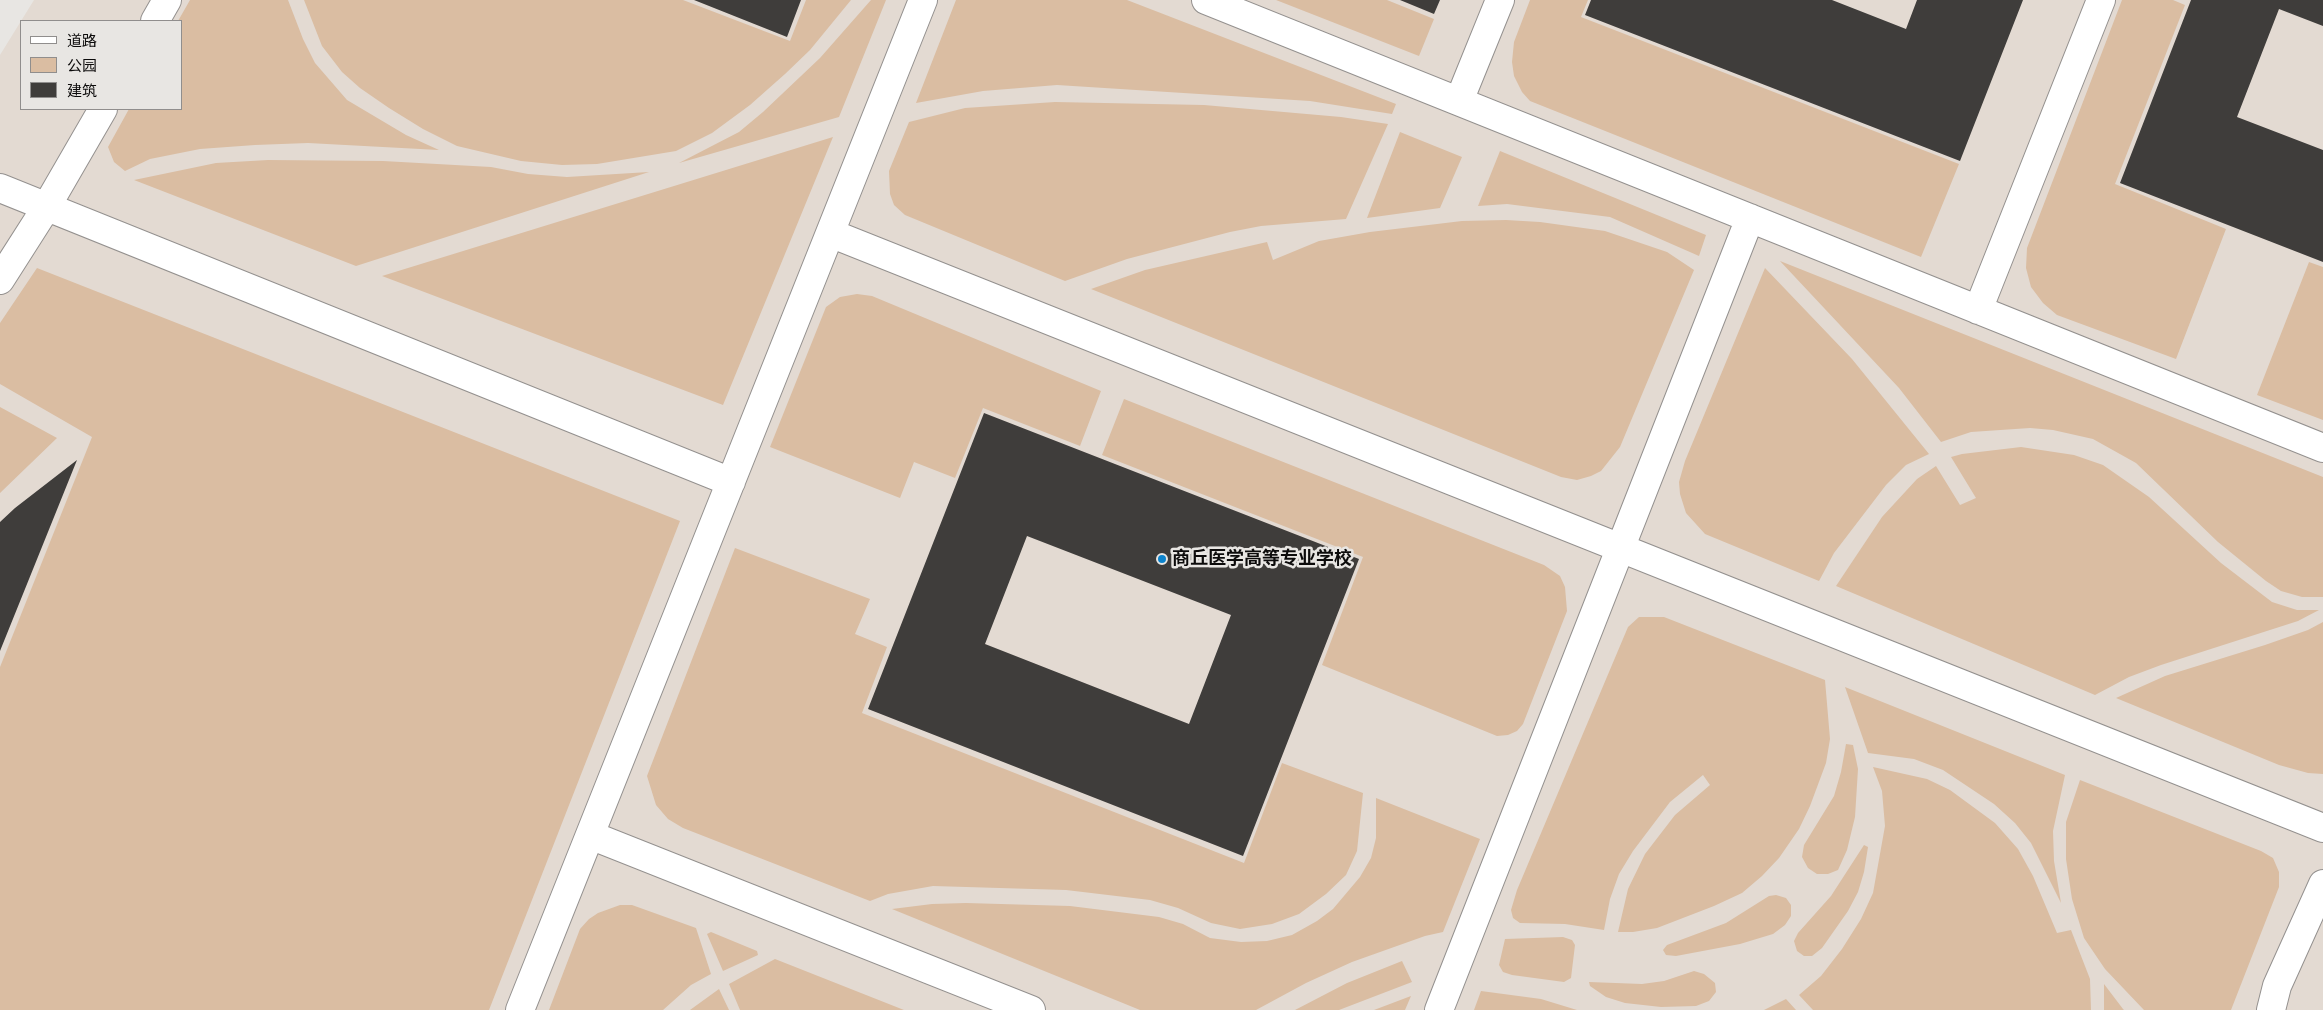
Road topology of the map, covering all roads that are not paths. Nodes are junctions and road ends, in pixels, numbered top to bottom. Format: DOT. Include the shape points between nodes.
graph roads {
  1 [pos="167,0"];
  2 [pos="923,0"];
  3 [pos="1206,0"];
  4 [pos="1500,0"];
  5 [pos="2101,0"];
  6 [pos="156,20"];
  7 [pos="1458,101"];
  8 [pos="102,110"];
  9 [pos="0,188"];
  10 [pos="46,206"];
  11 [pos="1750,218"];
  12 [pos="830,233"];
  13 [pos="0,280"];
  14 [pos="1978,310"];
  15 [pos="2323,448"];
  16 [pos="731,482"];
  17 [pos="1620,548"];
  18 [pos="2323,828"];
  19 [pos="590,835"];
  20 [pos="2323,884"];
  21 [pos="520,1010"];
  22 [pos="1031,1010"];
  23 [pos="1439,1010"];
  24 [pos="2271,1010"];
  1 -- 6 [label="lane"];
  2 -- 12 [label="lane"];
  3 -- 7 [label="lane"];
  4 -- 7 [label="lane"];
  5 -- 14 [label="lane"];
  7 -- 11 [label="lane"];
  8 -- 10 [label="lane"];
  9 -- 10 [label="lane"];
  10 -- 13 [label="lane"];
  10 -- 16 [label="lane"];
  11 -- 14 [label="lane"];
  11 -- 17 [label="lane"];
  12 -- 16 [label="lane"];
  12 -- 17 [label="lane"];
  14 -- 15 [label="lane"];
  16 -- 19 [label="lane"];
  17 -- 18 [label="lane"];
  17 -- 23 [label="lane"];
  19 -- 21 [label="lane"];
  19 -- 22 [label="lane"];
  20 -- 24 [label="lane" via="2277,986"];
}
